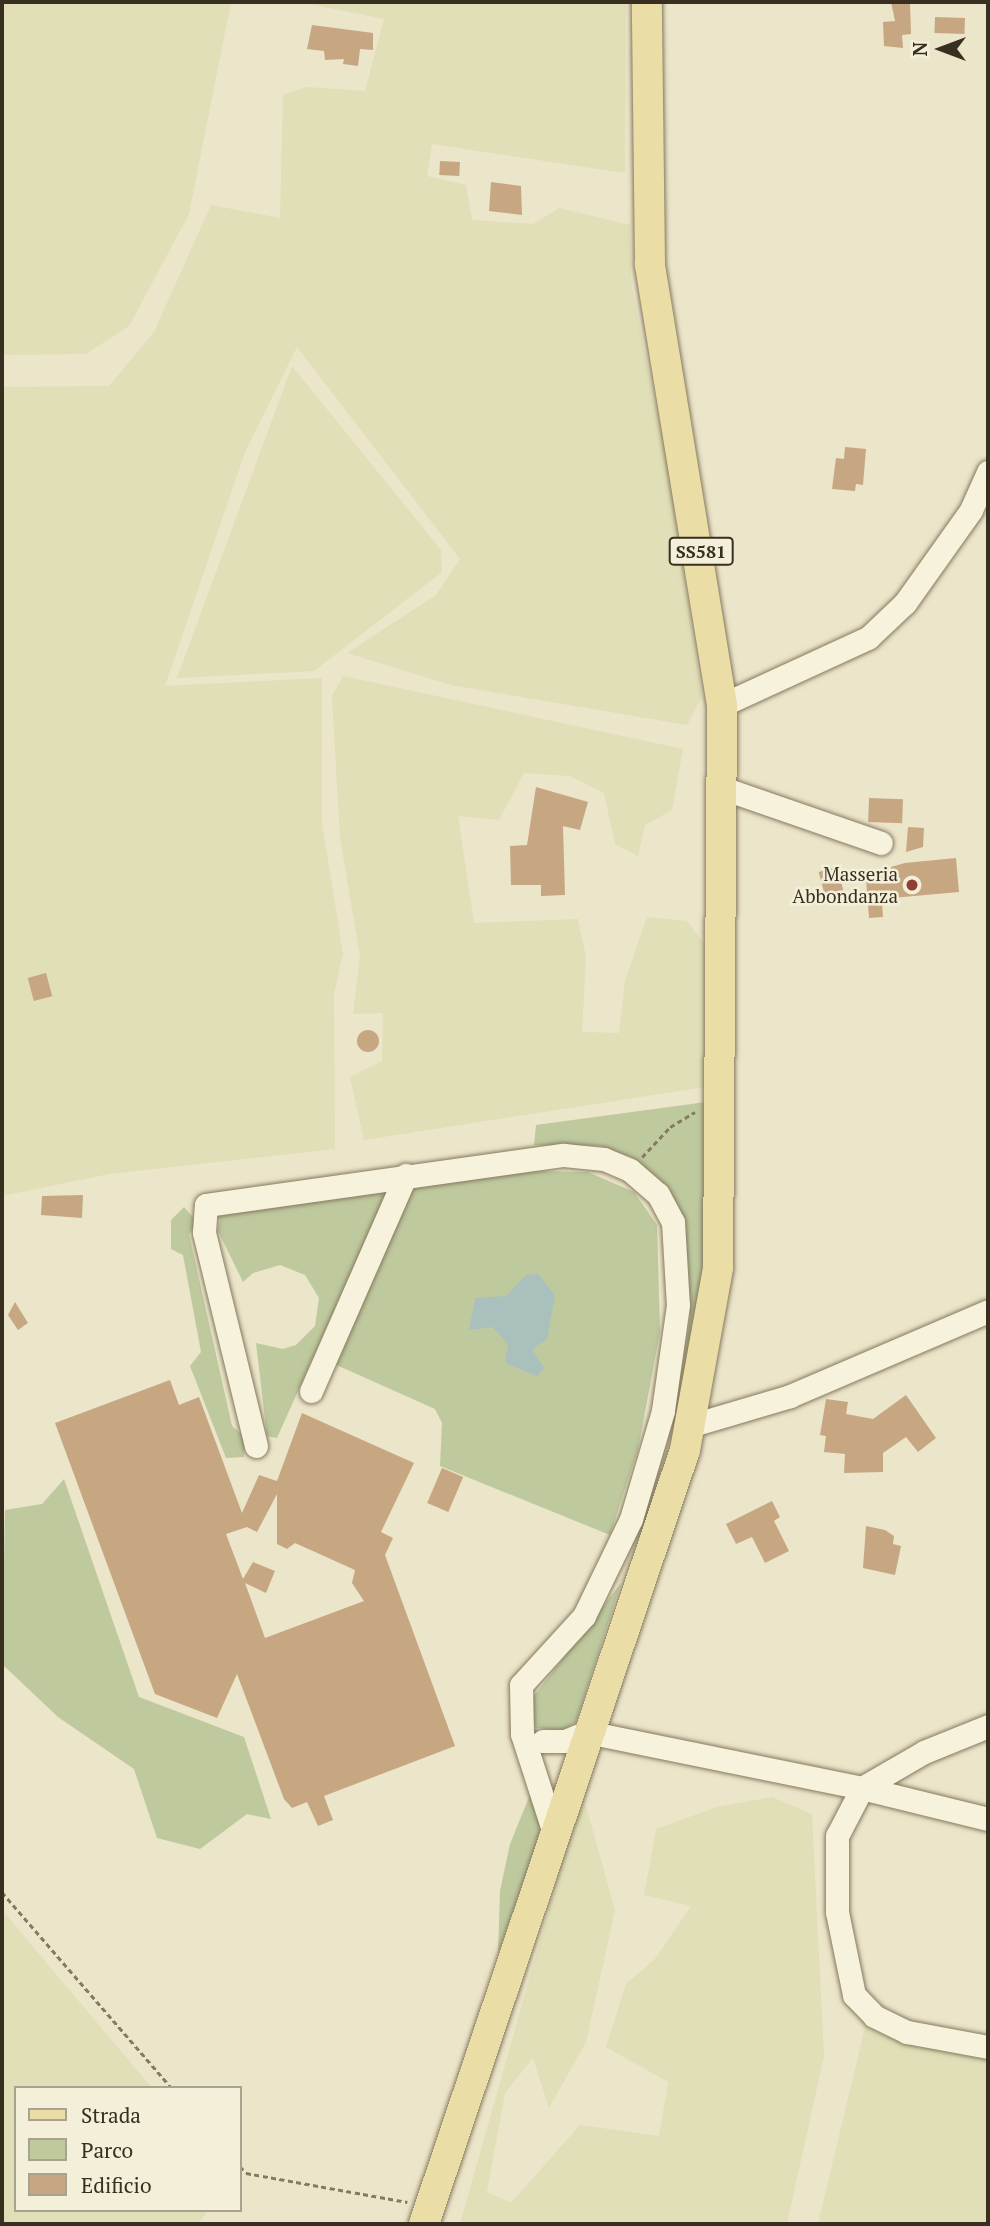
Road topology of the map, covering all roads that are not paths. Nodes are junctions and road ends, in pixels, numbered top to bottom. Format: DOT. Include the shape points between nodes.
graph roads {
  1 [pos="647,2"];
  2 [pos="988,472"];
  3 [pos="722,705"];
  4 [pos="722,788"];
  5 [pos="881,843"];
  6 [pos="406,1175"];
  7 [pos="988,1311"];
  8 [pos="312,1391"];
  9 [pos="689,1426"];
  10 [pos="256,1446"];
  11 [pos="988,1726"];
  12 [pos="587,1732"];
  13 [pos="528,1735"];
  14 [pos="536,1769"];
  15 [pos="573,1773"];
  16 [pos="862,1788"];
  17 [pos="988,1819"];
  18 [pos="554,1833"];
  19 [pos="988,2047"];
  20 [pos="426,2215"];
  1 -- 3 [label="main road, SS581" via="650,264"];
  2 -- 3 [label="street" via="971,510 905,603 868,638"];
  3 -- 4 [label="main road, SS581"];
  4 -- 5 [label="street"];
  4 -- 9 [label="main road, SS581" via="718,1268"];
  6 -- 8 [label="street"];
  6 -- 10 [label="street" via="206,1205 204,1232"];
  6 -- 13 [label="street" via="521,1158 585,1155 630,1170 659,1194 673,1222 674,1360 631,1519 584,1616 521,1685"];
  7 -- 9 [label="street" via="790,1396"];
  9 -- 12 [label="main road"];
  11 -- 16 [label="street" via="924,1752"];
  12 -- 13 [label="street" via="565,1741"];
  12 -- 15 [label="main road"];
  12 -- 16 [label="street"];
  13 -- 14 [label="street"];
  13 -- 15 [label="street"];
  14 -- 15 [label="street"];
  14 -- 18 [label="street"];
  15 -- 18 [label="main road"];
  16 -- 17 [label="street"];
  16 -- 19 [label="street" via="837,1836 836,1912 855,1995 874,2016 907,2032"];
  18 -- 20 [label="main road"];
}
